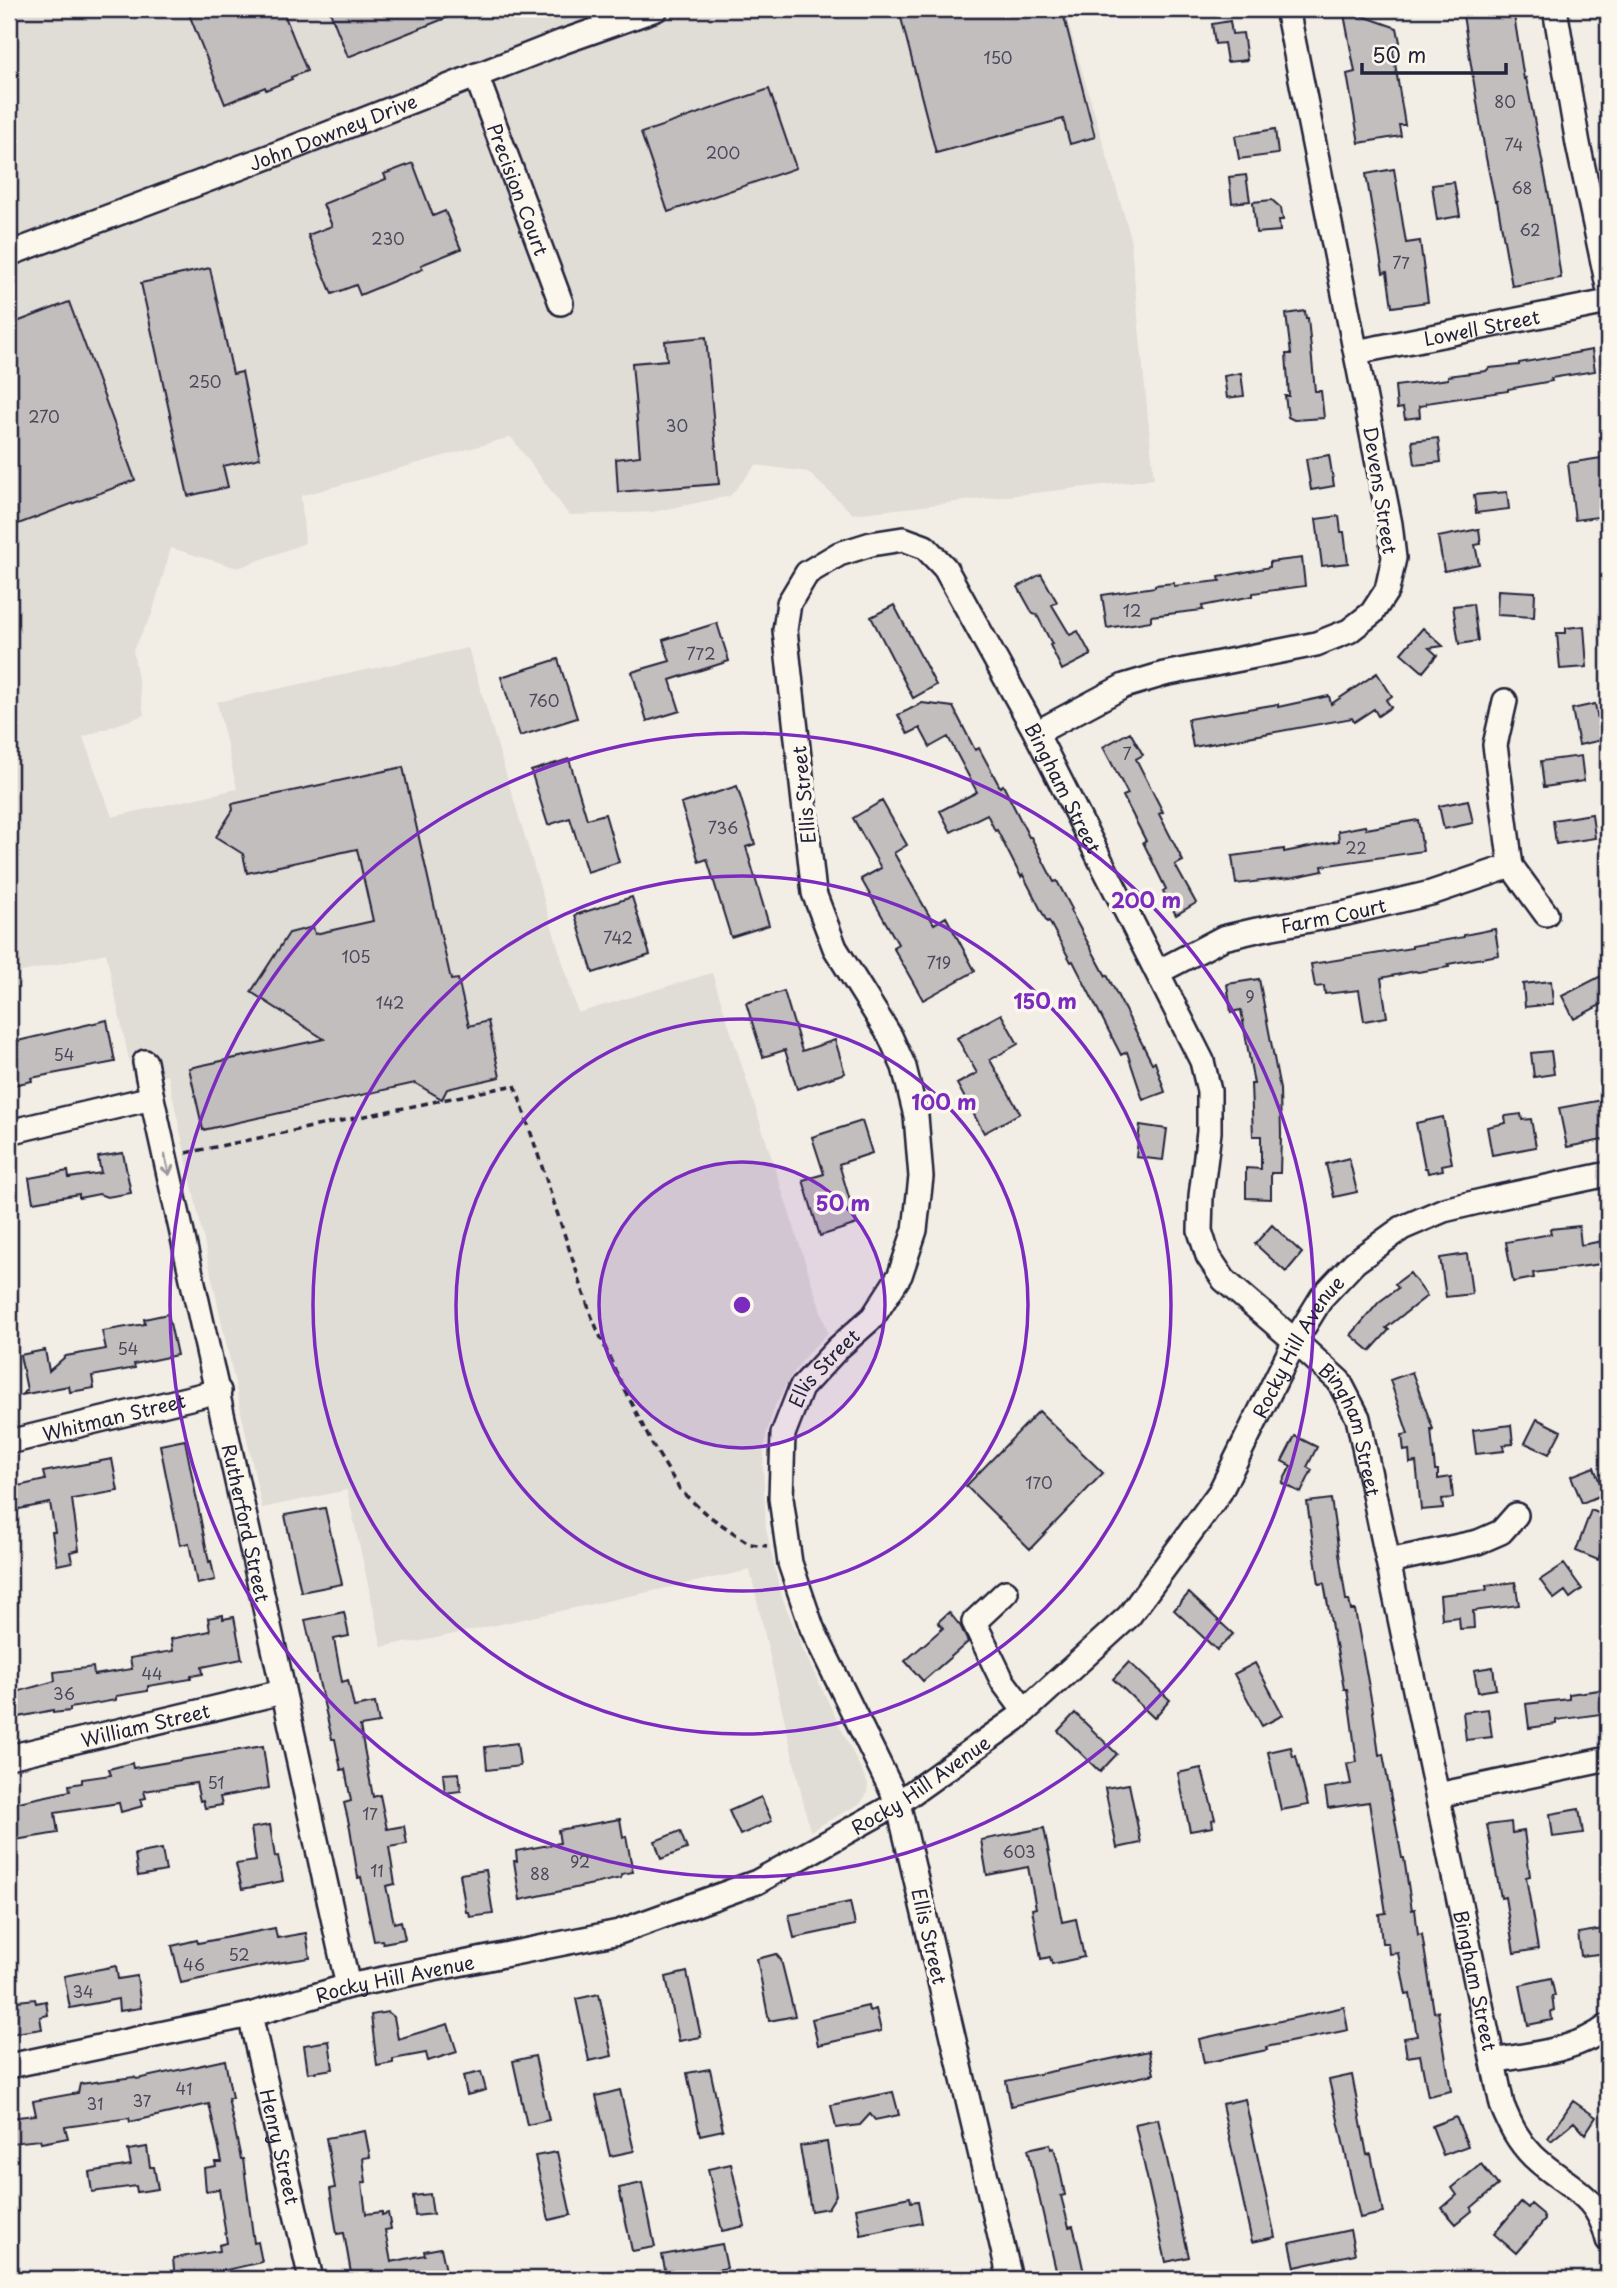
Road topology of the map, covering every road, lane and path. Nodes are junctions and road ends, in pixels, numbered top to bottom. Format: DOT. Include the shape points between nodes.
graph roads {
  1 [pos="656,9"];
  2 [pos="1287,9"];
  3 [pos="1555,9"];
  4 [pos="476,75"];
  5 [pos="9,254"];
  6 [pos="1608,286"];
  7 [pos="1608,302"];
  8 [pos="561,303"];
  9 [pos="1356,352"];
  10 [pos="903,539"];
  11 [pos="1505,701"];
  12 [pos="1036,733"];
  13 [pos="1511,866"];
  14 [pos="1546,914"];
  15 [pos="1158,972"];
  16 [pos="145,1062"];
  17 [pos="152,1098"];
  18 [pos="9,1132"];
  19 [pos="180,1154"];
  20 [pos="1608,1174"];
  21 [pos="1296,1340"];
  22 [pos="219,1391"];
  23 [pos="9,1442"];
  24 [pos="1516,1515"];
  25 [pos="769,1546"];
  26 [pos="1389,1561"];
  27 [pos="1006,1592"];
  28 [pos="282,1692"];
  29 [pos="1024,1710"];
  30 [pos="9,1757"];
  31 [pos="1608,1759"];
  32 [pos="1438,1795"];
  33 [pos="898,1802"];
  34 [pos="348,1986"];
  35 [pos="250,2015"];
  36 [pos="1608,2026"];
  37 [pos="1493,2062"];
  38 [pos="9,2066"];
  39 [pos="1608,2240"];
  40 [pos="311,2279"];
  41 [pos="1010,2279"];
  1 -- 4 [label="street, John Downey Drive"];
  2 -- 9 [label="street, Devens Street"];
  3 -- 6 [label="street"];
  4 -- 5 [label="street, John Downey Drive"];
  4 -- 8 [label="street, Precision Court"];
  7 -- 9 [label="street, Lowell Street"];
  9 -- 12 [label="street, Devens Street" via="1394,558 1387,590 1372,613 1349,631 1317,644 1124,686"];
  10 -- 12 [label="street, Bingham Street" via="925,547 945,568"];
  10 -- 33 [label="street, Ellis Street" via="839,554 807,573 789,603 785,630 814,892 835,948 890,1036 904,1068 916,1116 921,1177 915,1230 900,1275 873,1317 801,1388 783,1434 781,1498 790,1563 812,1628"];
  11 -- 13 [label="street" via="1495,745"];
  12 -- 15 [label="street, Bingham Street"];
  13 -- 14 [label="street"];
  13 -- 15 [label="street, Farm Court" via="1348,914 1223,938"];
  15 -- 21 [label="street, Bingham Street" via="1202,1061 1209,1091 1200,1231 1208,1256 1224,1280"];
  16 -- 17 [label="street, Rutherford Street"];
  17 -- 18 [label="street"];
  17 -- 22 [label="street, Rutherford Street, one-way"];
  19 -- 25 [label="path" via="515,1085 591,1315 652,1444 681,1491 706,1514 750,1544"];
  20 -- 21 [label="street, Rocky Hill Avenue" via="1444,1210 1402,1228 1355,1262 1322,1297"];
  21 -- 26 [label="street, Bingham Street" via="1339,1381 1357,1418"];
  21 -- 29 [label="street, Rocky Hill Avenue" via="1220,1492 1129,1616"];
  22 -- 23 [label="street, Whitman Street"];
  22 -- 28 [label="street, Rutherford Street"];
  24 -- 26 [label="street" via="1501,1532 1478,1542"];
  26 -- 32 [label="street, Bingham Street"];
  27 -- 29 [label="street" via="974,1622 1003,1682"];
  28 -- 30 [label="street, William Street"];
  28 -- 34 [label="street, Rutherford Street"];
  29 -- 33 [label="street, Rocky Hill Avenue"];
  31 -- 32 [label="street"];
  32 -- 37 [label="street, Bingham Street"];
  33 -- 34 [label="street, Rocky Hill Avenue" via="757,1882 619,1932"];
  33 -- 41 [label="street, Ellis Street"];
  34 -- 35 [label="street, Rocky Hill Avenue"];
  35 -- 38 [label="street, Rocky Hill Avenue"];
  35 -- 40 [label="street, Henry Street"];
  36 -- 37 [label="street" via="1566,2047"];
  37 -- 39 [label="street, Bingham Street" via="1502,2105 1515,2135 1534,2157 1593,2203"];
}
